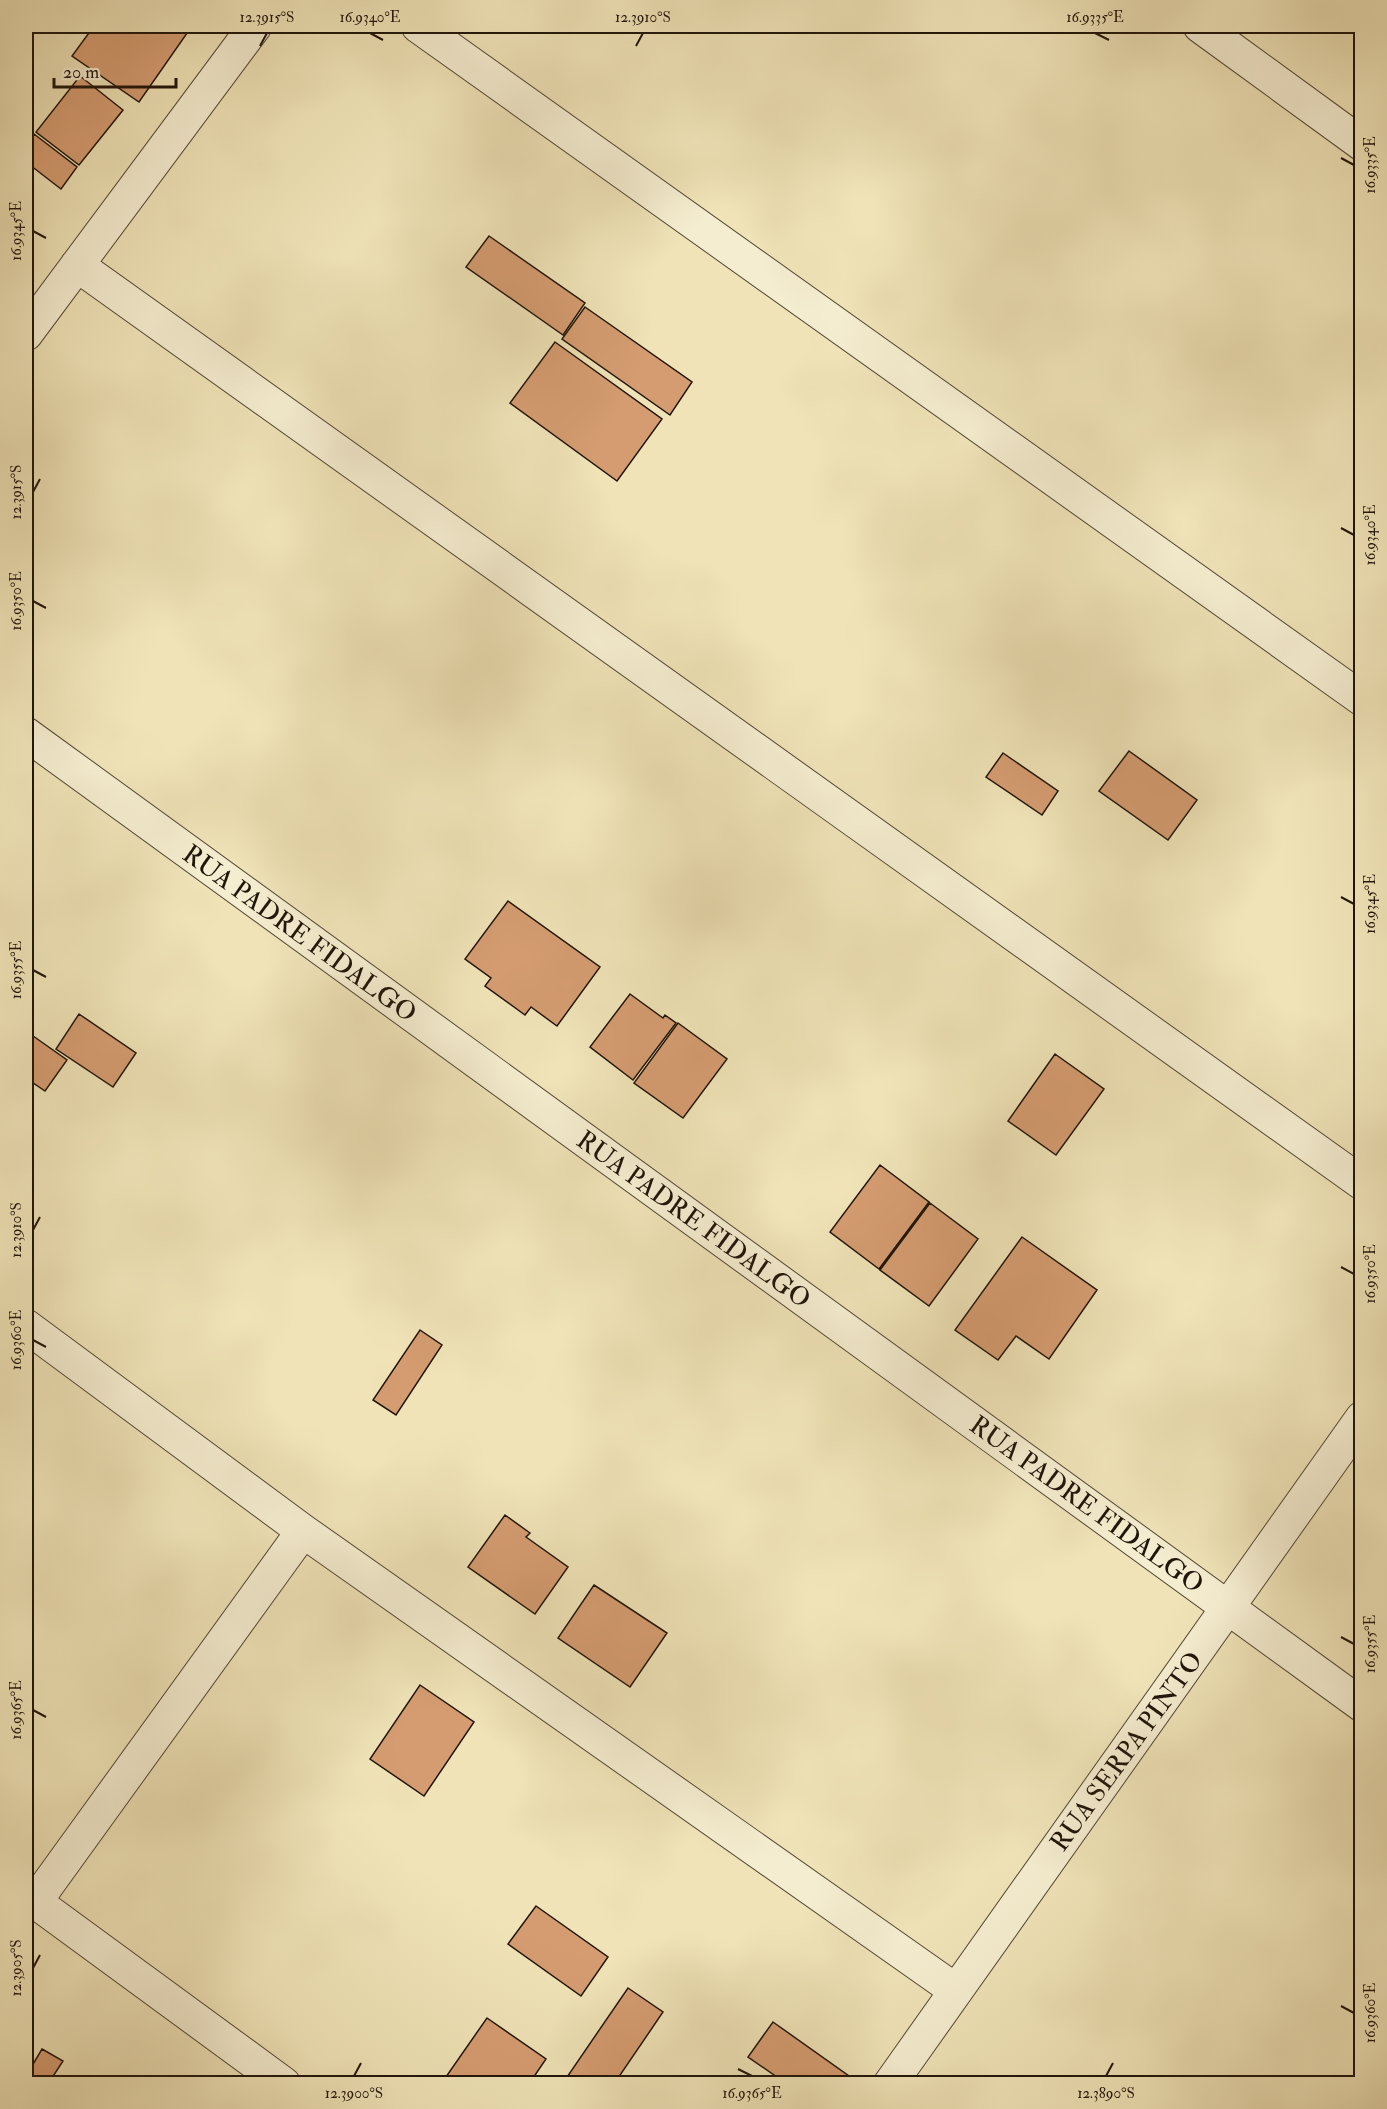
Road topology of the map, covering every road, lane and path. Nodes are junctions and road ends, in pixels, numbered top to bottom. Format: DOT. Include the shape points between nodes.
graph roads {
  1 [pos="255,26"];
  2 [pos="418,26"];
  3 [pos="1200,26"];
  4 [pos="1362,144"];
  5 [pos="77,265"];
  6 [pos="26,334"];
  7 [pos="1362,699"];
  8 [pos="26,734"];
  9 [pos="1362,1183"];
  10 [pos="26,1326"];
  11 [pos="1362,1418"];
  12 [pos="303,1531"];
  13 [pos="1229,1607"];
  14 [pos="1362,1705"];
  15 [pos="30,1898"];
  16 [pos="955,1989"];
  17 [pos="284,2084"];
  18 [pos="890,2084"];
  1 -- 5 [label="street"];
  2 -- 7 [label="street"];
  3 -- 4 [label="street"];
  5 -- 6 [label="street"];
  5 -- 9 [label="street"];
  8 -- 13 [label="street, RUA PADRE FIDALGO"];
  10 -- 12 [label="street"];
  11 -- 13 [label="street, RUA SERPA PINTO"];
  12 -- 15 [label="street"];
  12 -- 16 [label="street"];
  13 -- 14 [label="street, RUA PADRE FIDALGO"];
  13 -- 16 [label="street, RUA SERPA PINTO"];
  15 -- 17 [label="street"];
  16 -- 18 [label="street, RUA SERPA PINTO"];
}
